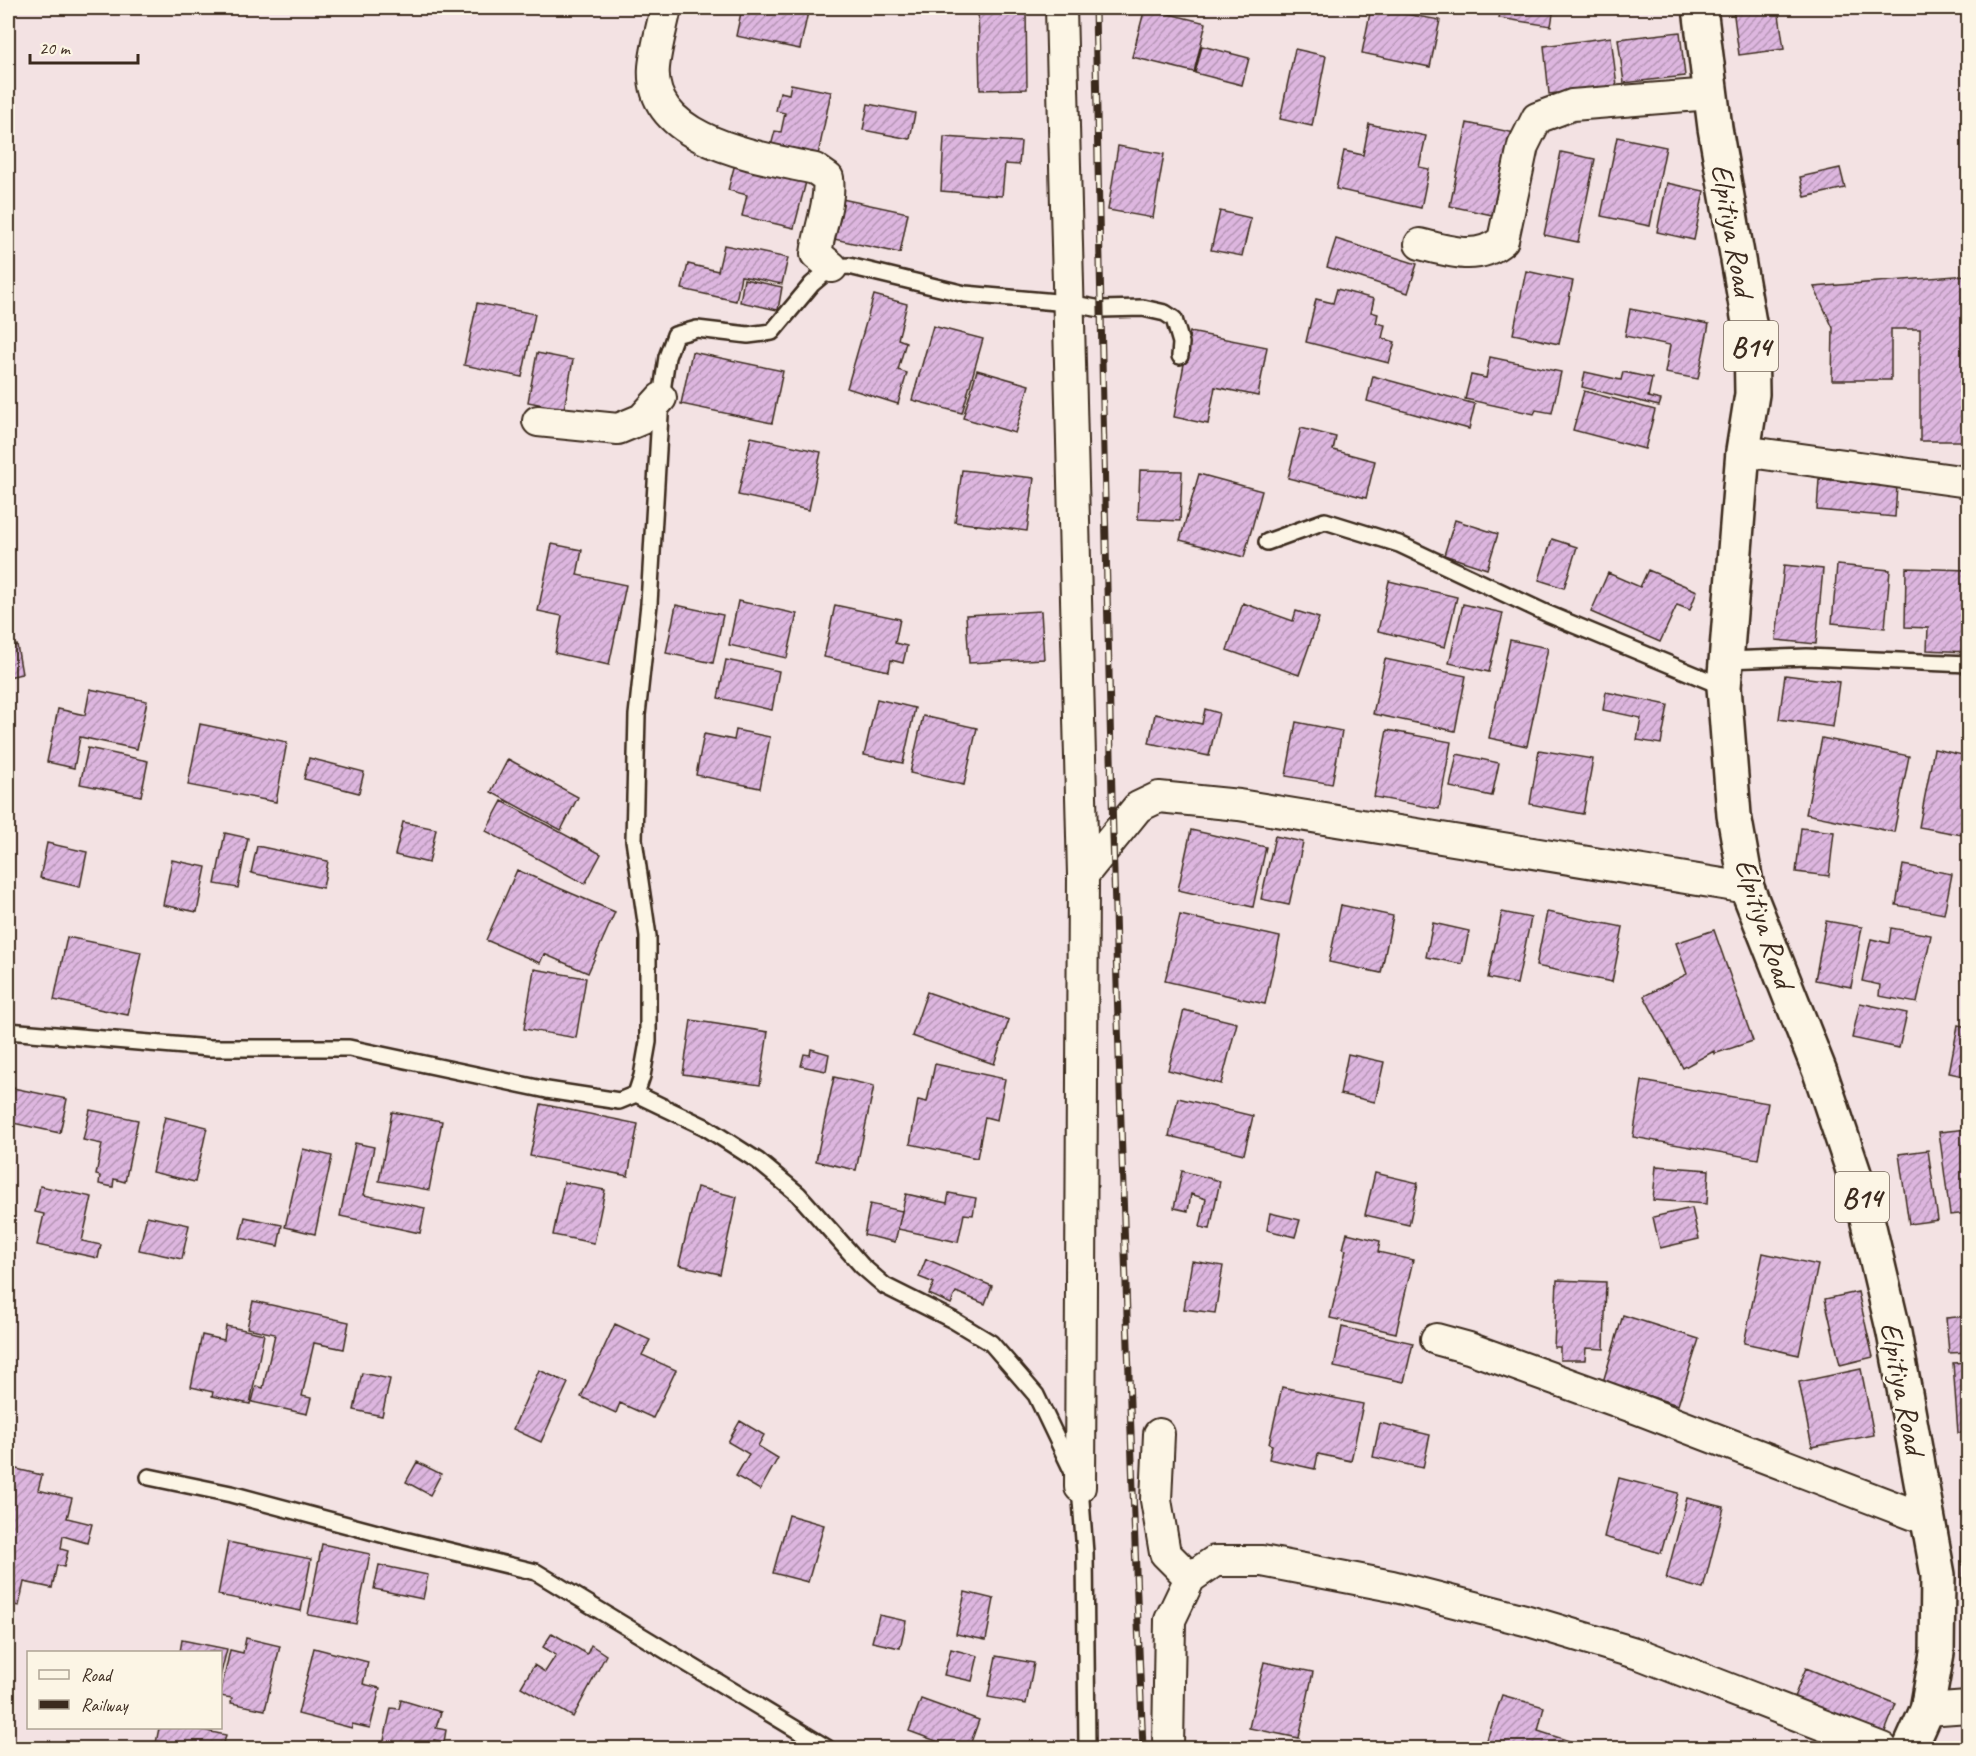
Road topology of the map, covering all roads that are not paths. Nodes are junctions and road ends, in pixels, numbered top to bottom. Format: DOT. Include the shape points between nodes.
graph roads {
  1 [pos="666,8"];
  2 [pos="1061,8"];
  3 [pos="1700,8"];
  4 [pos="1711,94"];
  5 [pos="1420,244"];
  6 [pos="832,267"];
  7 [pos="1068,303"];
  8 [pos="1180,356"];
  9 [pos="661,398"];
  10 [pos="538,421"];
  11 [pos="1743,452"];
  12 [pos="1968,482"];
  13 [pos="1267,542"];
  14 [pos="1968,664"];
  15 [pos="1725,673"];
  16 [pos="1083,875"];
  17 [pos="1747,888"];
  18 [pos="8,1031"];
  19 [pos="636,1094"];
  20 [pos="1436,1340"];
  21 [pos="1159,1434"];
  22 [pos="149,1476"];
  23 [pos="1080,1486"];
  24 [pos="1928,1520"];
  25 [pos="1190,1578"];
  26 [pos="1968,1707"];
  27 [pos="1927,1710"];
  28 [pos="827,1749"];
  29 [pos="1087,1749"];
  30 [pos="1168,1749"];
  31 [pos="1882,1749"];
  32 [pos="1910,1749"];
  1 -- 6 [label="street" via="654,68 663,104 681,125 705,139 815,170 828,178 830,193 816,254"];
  2 -- 7 [label="street"];
  3 -- 4 [label="main road, Elpitiya Road / B14"];
  4 -- 5 [label="street" via="1572,105 1537,118 1523,146 1503,240 1492,249 1467,255"];
  4 -- 11 [label="main road, Elpitiya Road / B14" via="1751,334 1752,393"];
  6 -- 7 [label="lane" via="849,266 965,294"];
  6 -- 9 [label="lane" via="812,284 772,332 748,335 697,329 675,335"];
  7 -- 8 [label="lane" via="1165,313 1174,319 1181,343"];
  7 -- 16 [label="street"];
  9 -- 10 [label="street" via="642,419 618,429"];
  9 -- 19 [label="lane" via="649,604 637,715 634,840 648,936 648,1042"];
  11 -- 12 [label="street"];
  11 -- 15 [label="main road, Elpitiya Road / B14"];
  13 -- 15 [label="lane" via="1325,521 1399,544 1548,614"];
  14 -- 15 [label="lane" via="1807,657"];
  15 -- 17 [label="main road, Elpitiya Road / B14" via="1734,815"];
  16 -- 17 [label="street" via="1138,807 1159,797 1239,805"];
  16 -- 23 [label="street"];
  17 -- 24 [label="main road, Elpitiya Road / B14" via="1820,1072 1862,1197 1894,1333"];
  18 -- 19 [label="lane" via="209,1048 349,1047 547,1090 618,1101"];
  19 -- 23 [label="lane" via="705,1127 758,1161 798,1194 885,1286 991,1343 1036,1395"];
  20 -- 24 [label="street" via="1469,1348 1649,1413"];
  21 -- 25 [label="street" via="1156,1500 1165,1553"];
  22 -- 28 [label="lane" via="536,1572"];
  23 -- 29 [label="lane" via="1085,1553"];
  24 -- 27 [label="main road, Elpitiya Road / B14" via="1938,1575 1937,1653"];
  25 -- 30 [label="street" via="1170,1620"];
  25 -- 31 [label="street" via="1215,1561 1262,1560 1392,1586 1642,1655"];
  26 -- 27 [label="street"];
  27 -- 32 [label="main road, Elpitiya Road / B14"];
}
